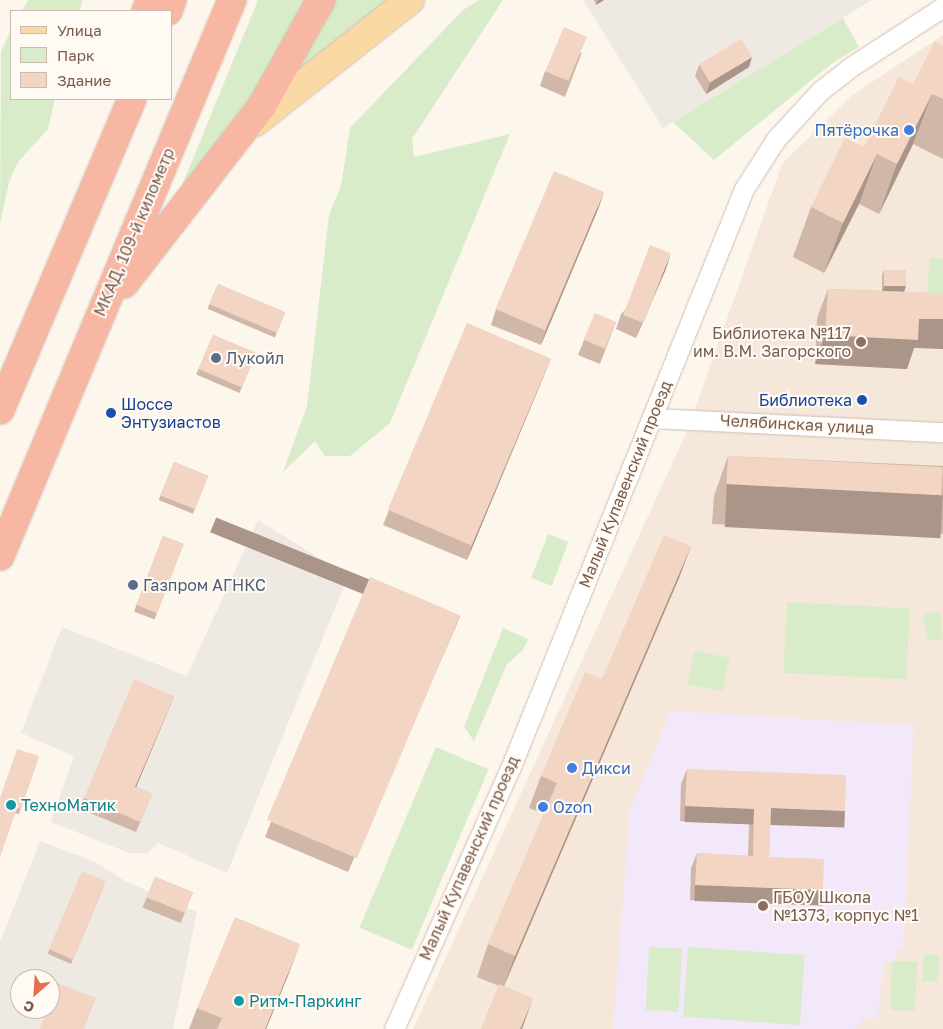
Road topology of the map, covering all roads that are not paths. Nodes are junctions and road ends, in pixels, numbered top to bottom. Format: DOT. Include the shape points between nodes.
graph roads {
  1 [pos="232,0"];
  2 [pos="321,0"];
  3 [pos="410,0"];
  4 [pos="943,7"];
  5 [pos="120,100"];
  6 [pos="132,100"];
  7 [pos="243,132"];
  8 [pos="91,198"];
  9 [pos="98,319"];
  10 [pos="0,410"];
  11 [pos="652,418"];
  12 [pos="943,432"];
  13 [pos="0,556"];
  14 [pos="394,1029"];
  1 -- 9 [label="highway, МКАД, 109-й километр"];
  2 -- 7 [label="highway" via="286,66"];
  3 -- 7 [label="main road" via="280,99"];
  4 -- 11 [label="street, Малый Купавенский проезд" via="849,68 820,91 796,113 758,163 744,189"];
  5 -- 8 [label="highway"];
  6 -- 8 [label="highway"];
  7 -- 9 [label="highway" via="180,209"];
  8 -- 10 [label="highway"];
  9 -- 13 [label="highway, МКАД, 109-й километр"];
  11 -- 12 [label="street, Челябинская улица"];
  11 -- 14 [label="street, Малый Купавенский проезд" via="510,769"];
}
